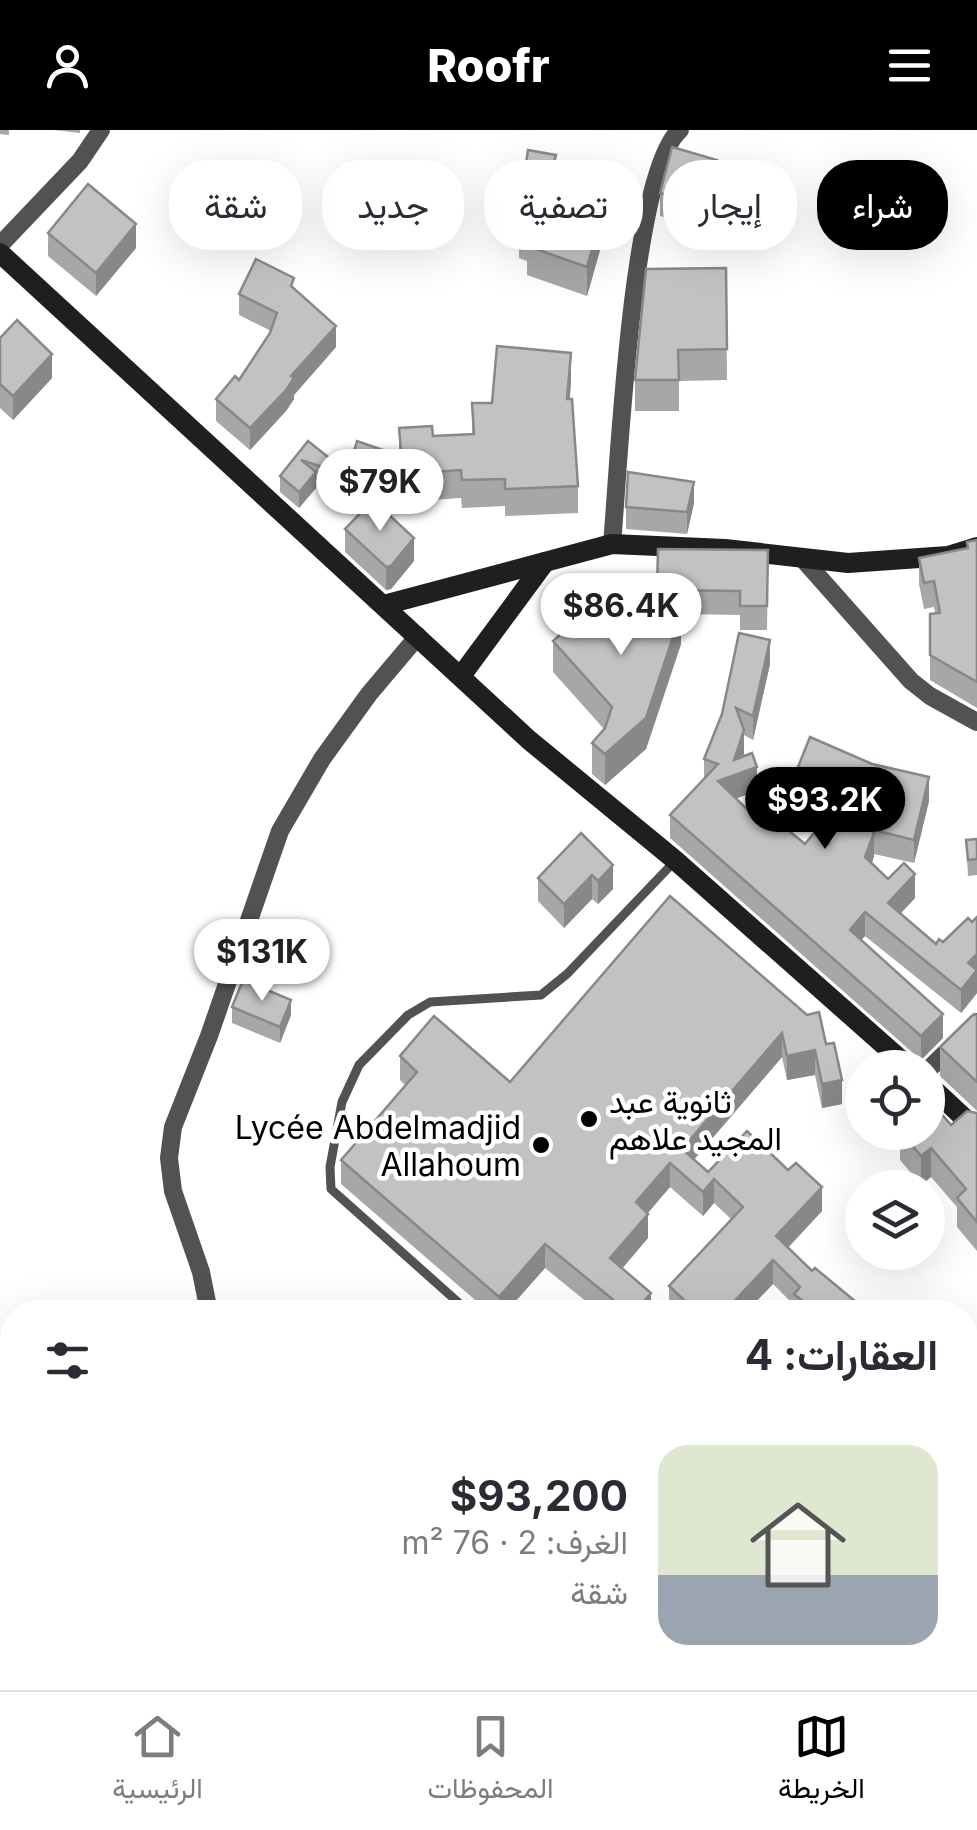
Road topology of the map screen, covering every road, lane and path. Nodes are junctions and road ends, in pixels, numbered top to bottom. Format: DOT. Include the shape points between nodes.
graph roads {
  1 [pos="101,130"];
  2 [pos="680,130"];
  3 [pos="0,245"];
  4 [pos="0,252"];
  5 [pos="612,544"];
  6 [pos="977,547"];
  7 [pos="802,558"];
  8 [pos="545,562"];
  9 [pos="384,605"];
  10 [pos="418,636"];
  11 [pos="461,676"];
  12 [pos="977,722"];
  13 [pos="676,860"];
  14 [pos="977,1022"];
  15 [pos="890,1050"];
  16 [pos="945,1053"];
  17 [pos="945,1100"];
  18 [pos="977,1130"];
  19 [pos="207,1300"];
  20 [pos="456,1300"];
  1 -- 3 [label="street"];
  2 -- 5 [label="street" via="662,152 638,261"];
  4 -- 9 [label="main road"];
  5 -- 7 [label="main road"];
  5 -- 8 [label="main road"];
  6 -- 7 [label="main road" via="905,561"];
  7 -- 12 [label="street" via="911,681"];
  8 -- 9 [label="main road"];
  8 -- 11 [label="main road"];
  9 -- 10 [label="main road"];
  10 -- 11 [label="main road"];
  10 -- 19 [label="street" via="322,760 280,831 173,1127 172,1191"];
  11 -- 13 [label="main road"];
  13 -- 15 [label="main road"];
  13 -- 20 [label="lane" via="540,994 430,1002 408,1016 360,1066 342,1102 331,1189"];
  14 -- 16 [label="street"];
  17 -- 18 [label="main road"];
}
